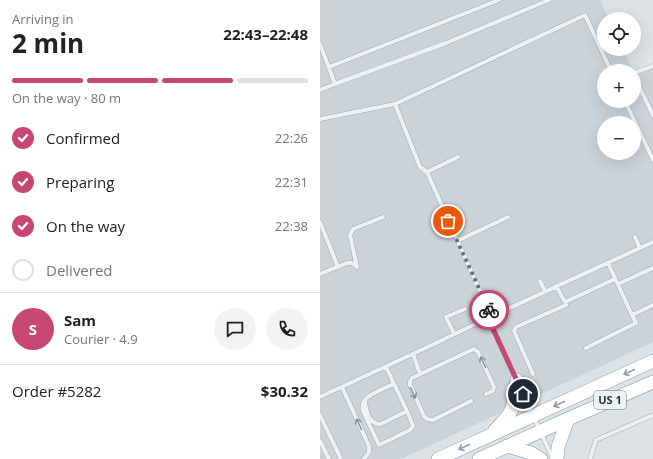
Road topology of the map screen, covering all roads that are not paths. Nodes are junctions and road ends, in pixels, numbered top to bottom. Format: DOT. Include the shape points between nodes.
graph roads {
  1 [pos="499,0"];
  2 [pos="538,0"];
  3 [pos="549,0"];
  4 [pos="540,5"];
  5 [pos="320,44"];
  6 [pos="608,64"];
  7 [pos="653,66"];
  8 [pos="329,67"];
  9 [pos="641,72"];
  10 [pos="335,84"];
  11 [pos="320,90"];
  12 [pos="641,90"];
  13 [pos="396,104"];
  14 [pos="628,108"];
  15 [pos="653,115"];
  16 [pos="320,119"];
  17 [pos="458,157"];
  18 [pos="653,160"];
  19 [pos="427,172"];
  20 [pos="383,216"];
  21 [pos="508,217"];
  22 [pos="320,222"];
  23 [pos="635,237"];
  24 [pos="457,241"];
  25 [pos="653,242"];
  26 [pos="640,248"];
  27 [pos="608,263"];
  28 [pos="338,267"];
  29 [pos="653,268"];
  30 [pos="320,274"];
  31 [pos="615,279"];
  32 [pos="540,281"];
  33 [pos="618,284"];
  34 [pos="556,286"];
  35 [pos="545,292"];
  36 [pos="566,305"];
  37 [pos="653,305"];
  38 [pos="466,309"];
  39 [pos="632,315"];
  40 [pos="490,317"];
  41 [pos="454,334"];
  42 [pos="586,348"];
  43 [pos="413,354"];
  44 [pos="653,361"];
  45 [pos="386,366"];
  46 [pos="420,374"];
  47 [pos="533,374"];
  48 [pos="517,380"];
  49 [pos="653,382"];
  50 [pos="394,384"];
  51 [pos="342,387"];
  52 [pos="486,394"];
  53 [pos="320,397"];
  54 [pos="365,401"];
  55 [pos="471,402"];
  56 [pos="407,411"];
  57 [pos="320,415"];
  58 [pos="533,415"];
  59 [pos="653,415"];
  60 [pos="568,419"];
  61 [pos="540,431"];
  62 [pos="490,435"];
  63 [pos="320,441"];
  64 [pos="507,446"];
  65 [pos="329,459"];
  66 [pos="341,459"];
  67 [pos="364,459"];
  68 [pos="438,459"];
  69 [pos="480,459"];
  70 [pos="541,459"];
  71 [pos="553,459"];
  72 [pos="557,459"];
  73 [pos="590,459"];
  1 -- 8 [label="lane"];
  2 -- 4 [label="lane"];
  3 -- 4 [label="lane"];
  4 -- 10 [label="lane" via="446,44"];
  5 -- 8 [label="lane"];
  6 -- 13 [label="lane" via="585,14"];
  7 -- 9 [label="lane"];
  8 -- 10 [label="lane"];
  10 -- 11 [label="lane"];
  12 -- 15 [label="lane"];
  13 -- 16 [label="lane"];
  13 -- 19 [label="lane" via="420,167"];
  14 -- 18 [label="lane"];
  17 -- 19 [label="lane"];
  19 -- 24 [label="lane"];
  20 -- 28 [label="lane" via="353,229 350,235 357,267 347,263"];
  21 -- 24 [label="lane"];
  22 -- 28 [label="lane"];
  23 -- 26 [label="lane"];
  24 -- 40 [label="lane"];
  25 -- 26 [label="lane"];
  26 -- 27 [label="lane"];
  27 -- 31 [label="lane"];
  27 -- 34 [label="lane"];
  28 -- 30 [label="lane"];
  29 -- 33 [label="lane"];
  31 -- 33 [label="lane"];
  31 -- 34 [label="lane" via="565,302"];
  32 -- 35 [label="lane"];
  33 -- 39 [label="lane"];
  34 -- 35 [label="lane"];
  35 -- 40 [label="lane"];
  36 -- 47 [label="lane" via="516,327 514,331"];
  37 -- 39 [label="lane"];
  38 -- 41 [label="lane" via="446,317"];
  39 -- 42 [label="lane" via="636,323"];
  40 -- 41 [label="lane"];
  40 -- 48 [label="lane"];
  41 -- 43 [label="lane"];
  43 -- 45 [label="lane"];
  43 -- 46 [label="lane"];
  44 -- 58 [label="highway, US 1, one-way"];
  45 -- 50 [label="lane"];
  45 -- 51 [label="lane"];
  52 -- 46 [label="lane, one-way" via="493,391 494,387 478,352 474,349"];
  46 -- 55 [label="lane, one-way" via="409,383 424,416 429,420"];
  48 -- 58 [label="lane"];
  48 -- 62 [label="highway" via="514,404 510,413"];
  49 -- 60 [label="highway, US 1"];
  50 -- 54 [label="lane"];
  50 -- 56 [label="lane"];
  51 -- 53 [label="lane"];
  67 -- 51 [label="lane, one-way" via="369,452 369,446"];
  54 -- 56 [label="lane" via="375,424 381,424"];
  54 -- 56 [label="lane" via="363,411 379,445 411,430 413,424"];
  57 -- 66 [label="lane"];
  58 -- 61 [label="lane"];
  58 -- 62 [label="highway, US 1"];
  59 -- 73 [label="lane" via="596,440"];
  60 -- 61 [label="highway, US 1"];
  60 -- 72 [label="highway" via="558,446"];
  61 -- 64 [label="highway, US 1"];
  61 -- 71 [label="lane"];
  62 -- 68 [label="highway, US 1, one-way"];
  63 -- 65 [label="lane"];
  64 -- 69 [label="highway, US 1"];
  64 -- 70 [label="highway" via="531,453"];
}
